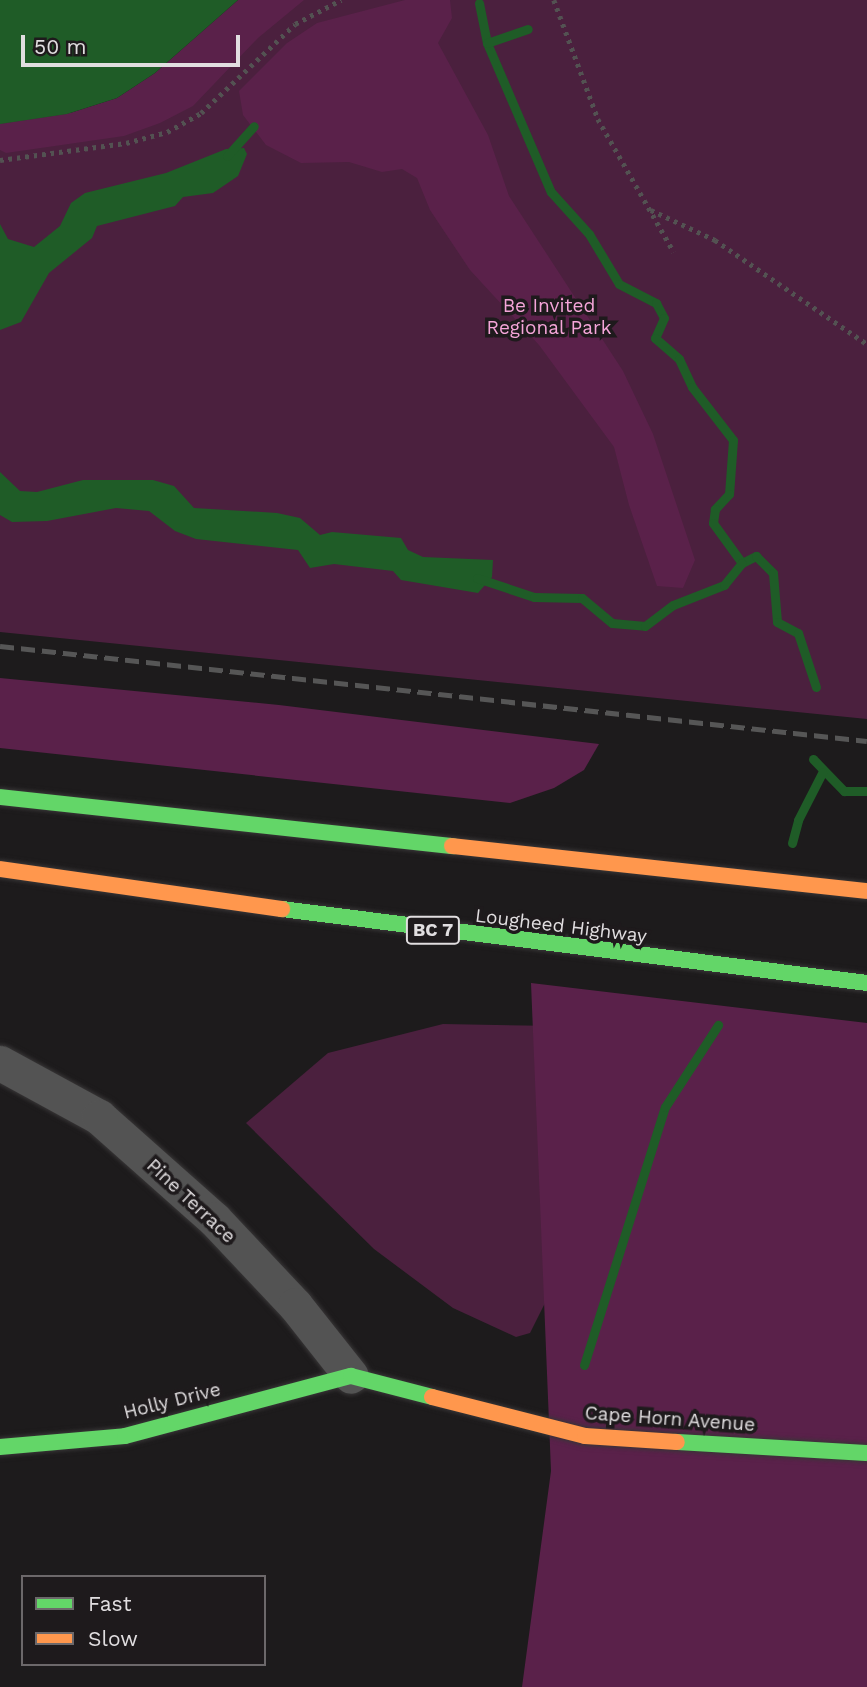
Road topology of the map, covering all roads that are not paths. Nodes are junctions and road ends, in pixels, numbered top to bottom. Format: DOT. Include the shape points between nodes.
graph roads {
  1 [pos="0,797"];
  2 [pos="0,869"];
  3 [pos="867,891"];
  4 [pos="867,983"];
  5 [pos="0,1063"];
  6 [pos="351,1376"];
  7 [pos="0,1447"];
  8 [pos="867,1453"];
  1 -- 3 [label="main road"];
  2 -- 4 [label="main road, Lougheed Highway / BC 7" via="527,943"];
  5 -- 6 [label="street, Pine Terrace" via="99,1116 214,1219 295,1305"];
  6 -- 7 [label="main road, Holly Drive" via="125,1436"];
  6 -- 8 [label="main road, Cape Horn Avenue" via="585,1436"];
}
